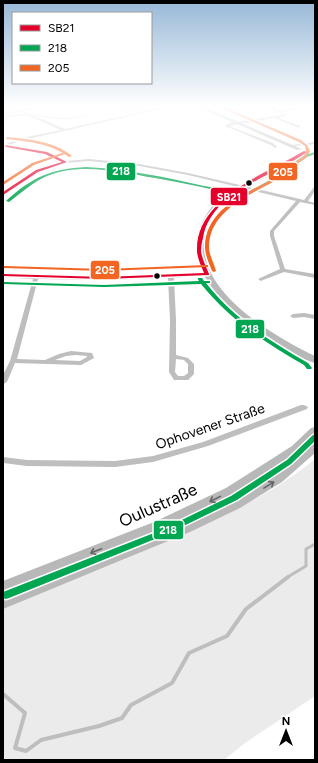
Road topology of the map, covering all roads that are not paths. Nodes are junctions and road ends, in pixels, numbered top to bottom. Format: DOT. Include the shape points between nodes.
graph roads {
  1 [pos="17,141"];
  2 [pos="264,141"];
  3 [pos="280,141"];
  4 [pos="280,141"];
  5 [pos="294,145"];
  6 [pos="4,146"];
  7 [pos="275,147"];
  8 [pos="310,150"];
  9 [pos="298,158"];
  10 [pos="65,162"];
  11 [pos="267,174"];
  12 [pos="243,187"];
  13 [pos="315,188"];
  14 [pos="3,194"];
  15 [pos="298,201"];
  16 [pos="305,202"];
  17 [pos="315,204"];
  18 [pos="283,270"];
  19 [pos="207,274"];
  20 [pos="3,275"];
  21 [pos="315,276"];
  22 [pos="36,277"];
  23 [pos="171,277"];
  24 [pos="261,279"];
  25 [pos="293,316"];
  26 [pos="315,316"];
  27 [pos="173,356"];
  28 [pos="314,360"];
  29 [pos="13,361"];
  30 [pos="46,362"];
  31 [pos="3,380"];
  32 [pos="304,407"];
  33 [pos="315,426"];
  34 [pos="315,431"];
  35 [pos="315,446"];
  36 [pos="284,456"];
  37 [pos="3,460"];
  38 [pos="3,588"];
  39 [pos="3,602"];
  1 -- 6 [label="street"];
  2 -- 7 [label="street"];
  3 -- 5 [label="main road"];
  4 -- 8 [label="main road"];
  5 -- 8 [label="main road"];
  5 -- 8 [label="street"];
  6 -- 10 [label="street" via="52,155 62,158"];
  8 -- 9 [label="main road"];
  8 -- 9 [label="street"];
  8 -- 11 [label="main road"];
  9 -- 11 [label="main road"];
  10 -- 12 [label="street" via="104,161"];
  10 -- 14 [label="street" via="37,171"];
  11 -- 12 [label="main road"];
  12 -- 15 [label="street"];
  12 -- 19 [label="main road" via="213,209 202,226 199,247"];
  13 -- 16 [label="street"];
  15 -- 16 [label="street"];
  15 -- 18 [label="street" via="272,231"];
  16 -- 17 [label="street"];
  18 -- 21 [label="street"];
  18 -- 24 [label="street"];
  19 -- 23 [label="street"];
  19 -- 28 [label="main road" via="236,310 269,335"];
  20 -- 22 [label="street"];
  22 -- 23 [label="street"];
  22 -- 29 [label="street"];
  23 -- 27 [label="street"];
  25 -- 26 [label="street"];
  29 -- 30 [label="street"];
  29 -- 31 [label="street"];
  30 -- 30 [label="street" via="81,363 91,358 90,354 68,353"];
  32 -- 37 [label="street, Ophovener Straße" via="205,444 153,459 115,464 27,463"];
  33 -- 36 [label="main road"];
  34 -- 36 [label="main road, Oulustraße" via="296,449"];
  39 -- 35 [label="main road, Oulustraße, one-way" via="185,528 236,504 278,479"];
  36 -- 38 [label="main road, Oulustraße, one-way" via="230,491 159,526"];
}
